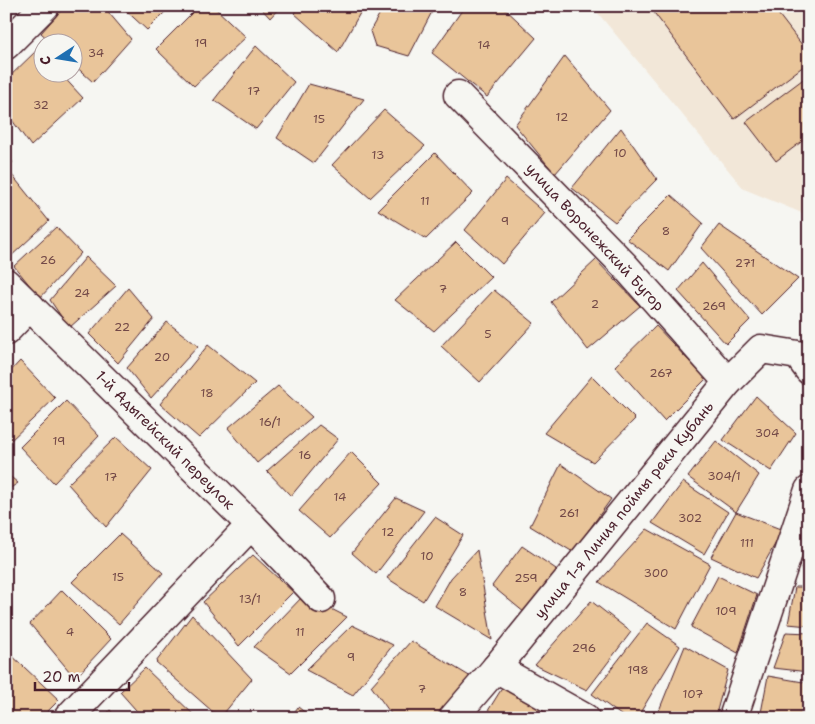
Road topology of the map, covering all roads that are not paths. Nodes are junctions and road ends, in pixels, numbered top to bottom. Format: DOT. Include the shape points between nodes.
graph roads {
  1 [pos="45,6"];
  2 [pos="6,45"];
  3 [pos="458,95"];
  4 [pos="6,283"];
  5 [pos="30,306"];
  6 [pos="6,331"];
  7 [pos="809,370"];
  8 [pos="728,382"];
  9 [pos="809,490"];
  10 [pos="251,525"];
  11 [pos="322,599"];
  12 [pos="496,668"];
  13 [pos="68,718"];
  14 [pos="453,718"];
  15 [pos="585,718"];
  16 [pos="733,718"];
  1 -- 2 [label="street"];
  3 -- 8 [label="street, улица Воронежский Бугор" via="624,265"];
  4 -- 5 [label="street, 1-й Адыгейский переулок"];
  5 -- 6 [label="street"];
  5 -- 10 [label="street, 1-й Адыгейский переулок"];
  7 -- 8 [label="street, улица 1-я Линия поймы реки Кубань" via="798,355 761,349"];
  8 -- 12 [label="street, улица 1-я Линия поймы реки Кубань"];
  9 -- 16 [label="street"];
  10 -- 11 [label="street, 1-й Адыгейский переулок"];
  10 -- 13 [label="street"];
  12 -- 14 [label="street, улица 1-я Линия поймы реки Кубань"];
  12 -- 15 [label="street"];
}
